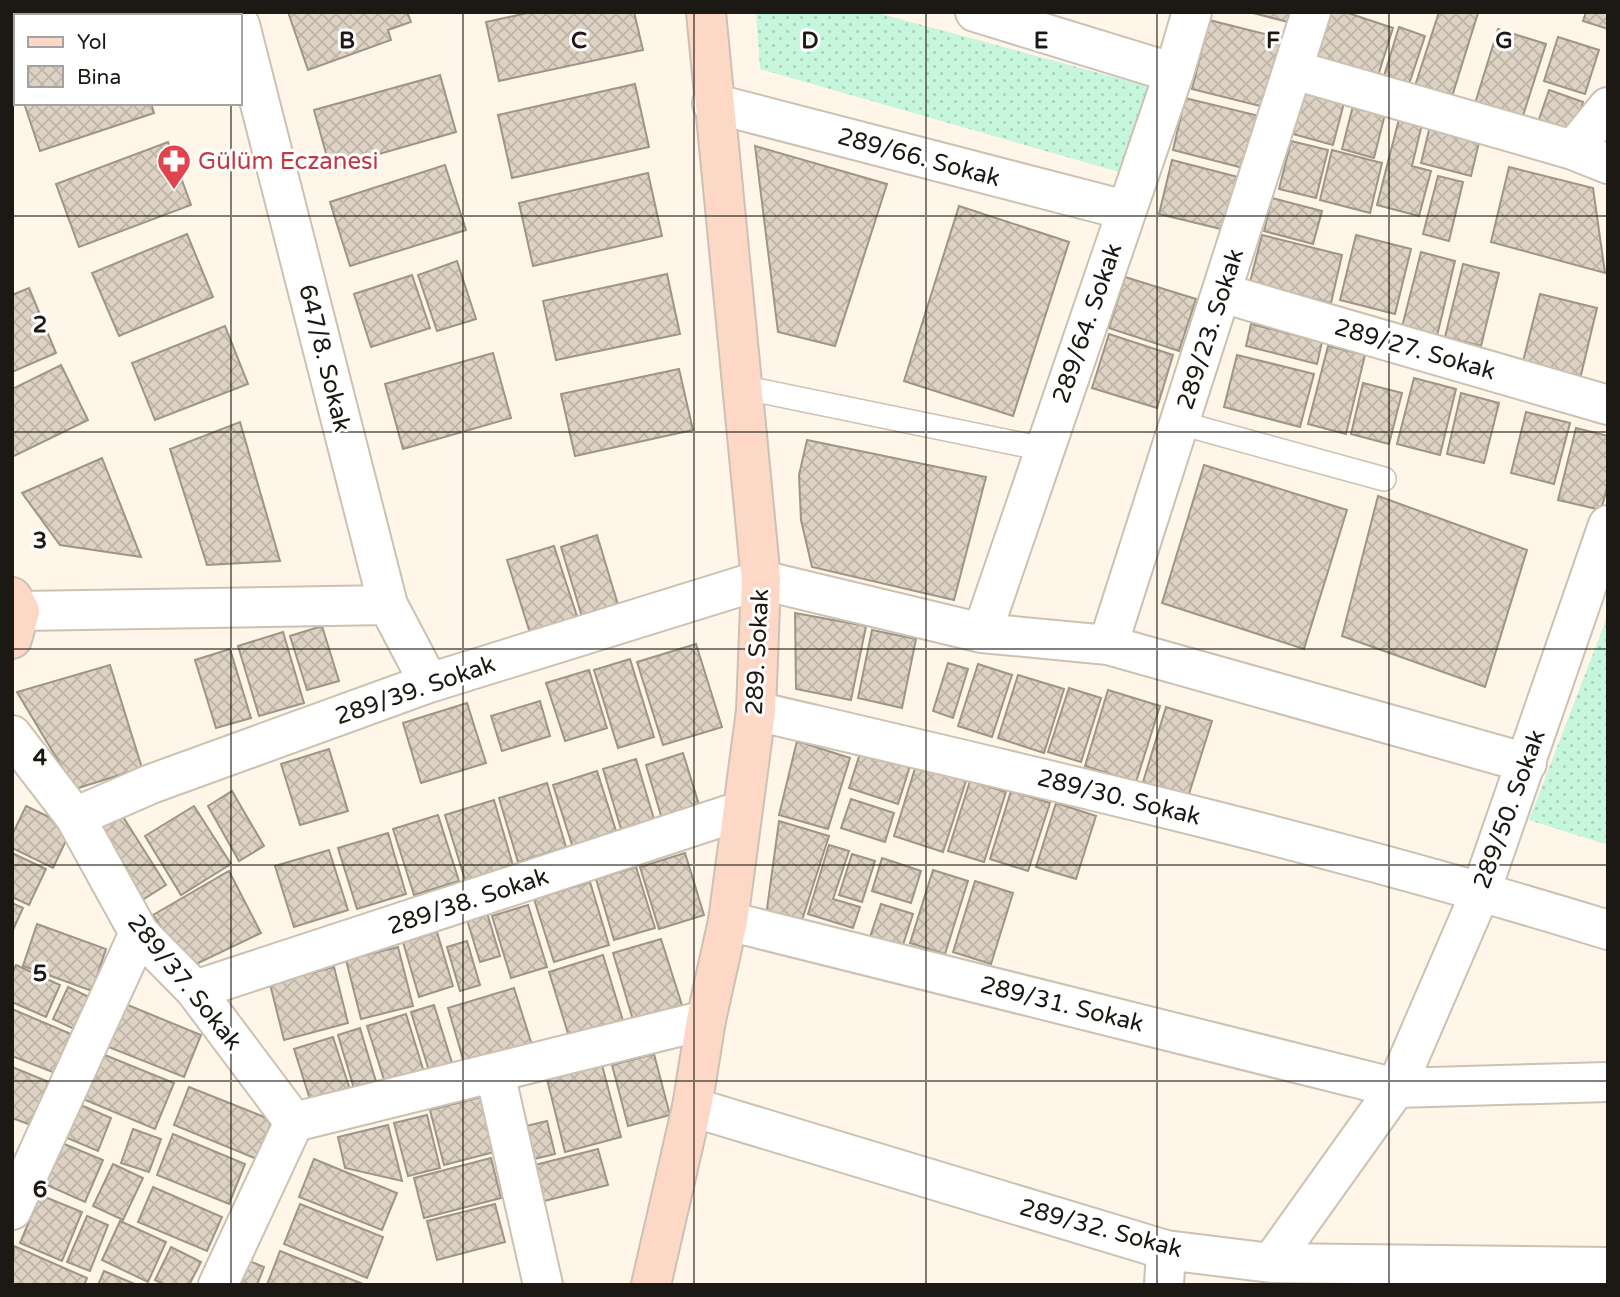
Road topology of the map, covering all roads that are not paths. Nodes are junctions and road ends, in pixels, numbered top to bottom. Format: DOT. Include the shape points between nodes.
graph roads {
  1 [pos="706,12"];
  2 [pos="975,12"];
  3 [pos="1192,12"];
  4 [pos="1311,12"];
  5 [pos="242,33"];
  6 [pos="1294,70"];
  7 [pos="1174,73"];
  8 [pos="712,103"];
  9 [pos="1608,107"];
  10 [pos="1573,150"];
  11 [pos="1608,164"];
  12 [pos="1125,210"];
  13 [pos="1222,293"];
  14 [pos="741,387"];
  15 [pos="1608,405"];
  16 [pos="1180,423"];
  17 [pos="1044,449"];
  18 [pos="1384,479"];
  19 [pos="1608,525"];
  20 [pos="761,580"];
  21 [pos="388,605"];
  22 [pos="15,616"];
  23 [pos="982,633"];
  24 [pos="1108,645"];
  25 [pos="429,683"];
  26 [pos="756,711"];
  27 [pos="12,735"];
  28 [pos="1527,763"];
  29 [pos="740,811"];
  30 [pos="75,817"];
  31 [pos="1480,891"];
  32 [pos="728,921"];
  33 [pos="1608,930"];
  34 [pos="139,933"];
  35 [pos="195,990"];
  36 [pos="706,1020"];
  37 [pos="495,1073"];
  38 [pos="1608,1082"];
  39 [pos="1396,1088"];
  40 [pos="692,1107"];
  41 [pos="294,1122"];
  42 [pos="12,1210"];
  43 [pos="1271,1263"];
  44 [pos="1165,1267"];
  45 [pos="1608,1267"];
  46 [pos="218,1285"];
  47 [pos="543,1285"];
  48 [pos="651,1285"];
  1 -- 8 [label="street, 289. Sokak"];
  2 -- 7 [label="street"];
  3 -- 7 [label="street, 289/64. Sokak"];
  4 -- 6 [label="street, 289/23. Sokak"];
  5 -- 21 [label="street, 647/8. Sokak"];
  6 -- 10 [label="street"];
  6 -- 13 [label="street, 289/23. Sokak"];
  7 -- 12 [label="street, 289/64. Sokak"];
  8 -- 12 [label="street, 289/66. Sokak"];
  8 -- 14 [label="street, 289. Sokak"];
  9 -- 10 [label="street"];
  10 -- 11 [label="street"];
  12 -- 17 [label="street, 289/64. Sokak"];
  13 -- 15 [label="street, 289/27. Sokak"];
  13 -- 16 [label="street, 289/23. Sokak"];
  14 -- 17 [label="lane"];
  14 -- 20 [label="street, 289. Sokak"];
  16 -- 18 [label="lane"];
  16 -- 24 [label="street, 289/23. Sokak"];
  17 -- 23 [label="street, 289/64. Sokak"];
  19 -- 28 [label="street, 289/50. Sokak"];
  20 -- 23 [label="street"];
  20 -- 25 [label="street, 289/39. Sokak"];
  20 -- 26 [label="street, 289. Sokak"];
  21 -- 22 [label="street"];
  21 -- 25 [label="street, 647/8. Sokak"];
  23 -- 24 [label="street"];
  24 -- 28 [label="street"];
  25 -- 30 [label="street, 289/39. Sokak" via="151,784"];
  26 -- 29 [label="street, 289. Sokak"];
  26 -- 31 [label="street, 289/30. Sokak" via="1139,800"];
  27 -- 30 [label="street, 289/37. Sokak"];
  28 -- 31 [label="street, 289/50. Sokak"];
  29 -- 32 [label="street, 289. Sokak"];
  29 -- 35 [label="street, 289/38. Sokak"];
  30 -- 34 [label="street, 289/37. Sokak"];
  31 -- 33 [label="street, 289/30. Sokak"];
  31 -- 39 [label="street, 289/50. Sokak"];
  32 -- 36 [label="street, 289. Sokak"];
  32 -- 39 [label="street, 289/31. Sokak"];
  34 -- 35 [label="street, 289/37. Sokak"];
  34 -- 42 [label="street"];
  35 -- 41 [label="street, 289/37. Sokak"];
  36 -- 37 [label="street"];
  36 -- 40 [label="street, 289. Sokak"];
  37 -- 41 [label="street"];
  37 -- 47 [label="street"];
  38 -- 39 [label="street, 289/31. Sokak"];
  39 -- 43 [label="street, 289/50. Sokak"];
  40 -- 44 [label="street, 289/32. Sokak"];
  40 -- 48 [label="street, 289. Sokak"];
  41 -- 46 [label="street"];
  43 -- 44 [label="street, 289/32. Sokak"];
  43 -- 45 [label="street, 289/32. Sokak"];
}
